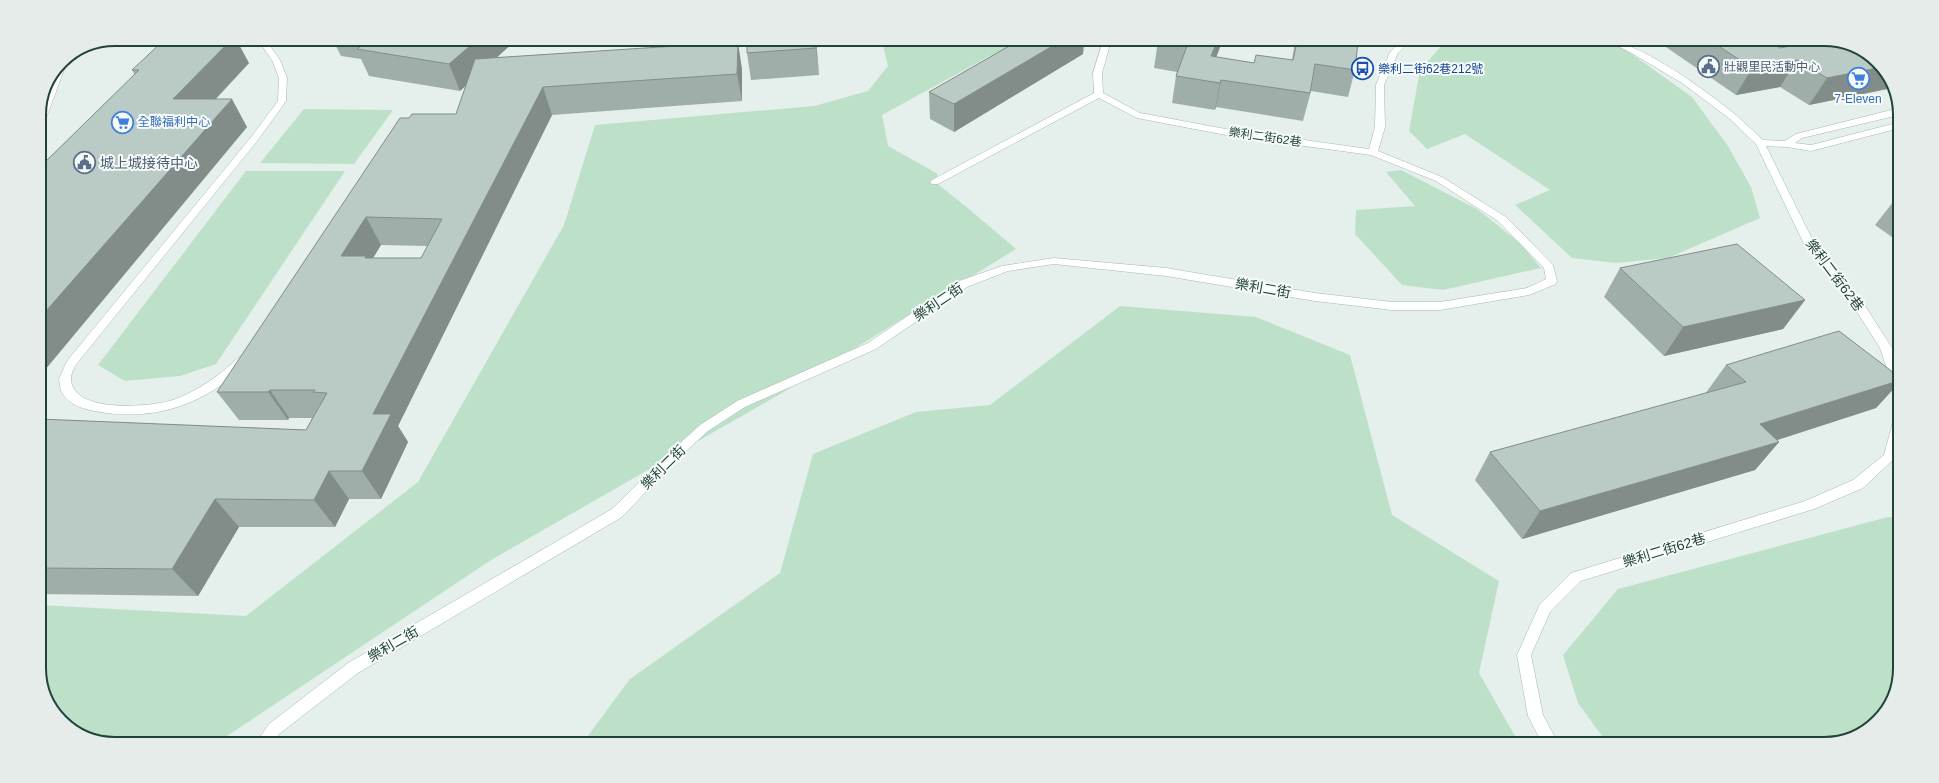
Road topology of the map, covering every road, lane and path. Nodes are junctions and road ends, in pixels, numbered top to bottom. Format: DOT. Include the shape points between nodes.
graph roads {
  1 [pos="266,46"];
  2 [pos="1105,46"];
  3 [pos="1401,46"];
  4 [pos="1623,46"];
  5 [pos="55,82"];
  6 [pos="1099,94"];
  7 [pos="47,104"];
  8 [pos="1893,114"];
  9 [pos="1893,127"];
  10 [pos="1760,144"];
  11 [pos="1787,144"];
  12 [pos="1373,152"];
  13 [pos="935,182"];
  14 [pos="253,350"];
  15 [pos="1893,369"];
  16 [pos="1893,445"];
  17 [pos="268,737"];
  18 [pos="1547,737"];
  1 -- 14 [label="street" via="276,60 283,78 282,101 255,138 91,338 70,367 65,379 68,393 79,402 97,408 149,408 173,404 194,396 233,370"];
  2 -- 6 [label="street" via="1096,80"];
  3 -- 12 [label="street" via="1394,52 1380,85 1380,127"];
  4 -- 10 [label="street, 樂利二街62巷" via="1685,80 1733,116"];
  5 -- 7 [label="street"];
  6 -- 12 [label="street, 樂利二街62巷" via="1137,114 1231,133"];
  6 -- 13 [label="street"];
  8 -- 11 [label="street" via="1799,136"];
  9 -- 11 [label="street" via="1811,148"];
  10 -- 11 [label="street"];
  10 -- 15 [label="street, 樂利二街62巷" via="1808,242 1856,301 1886,348"];
  12 -- 17 [label="street, 樂利二街" via="1439,179 1502,219 1549,267 1552,281 1529,291 1440,306 1392,306 1315,297 1166,272 1054,261 999,270 963,284 872,346 741,404 704,428 617,513 353,668 274,729"];
  16 -- 18 [label="street, 樂利二街62巷" via="1890,457 1858,484 1809,505 1576,577 1545,608 1524,655 1536,716"];
}
